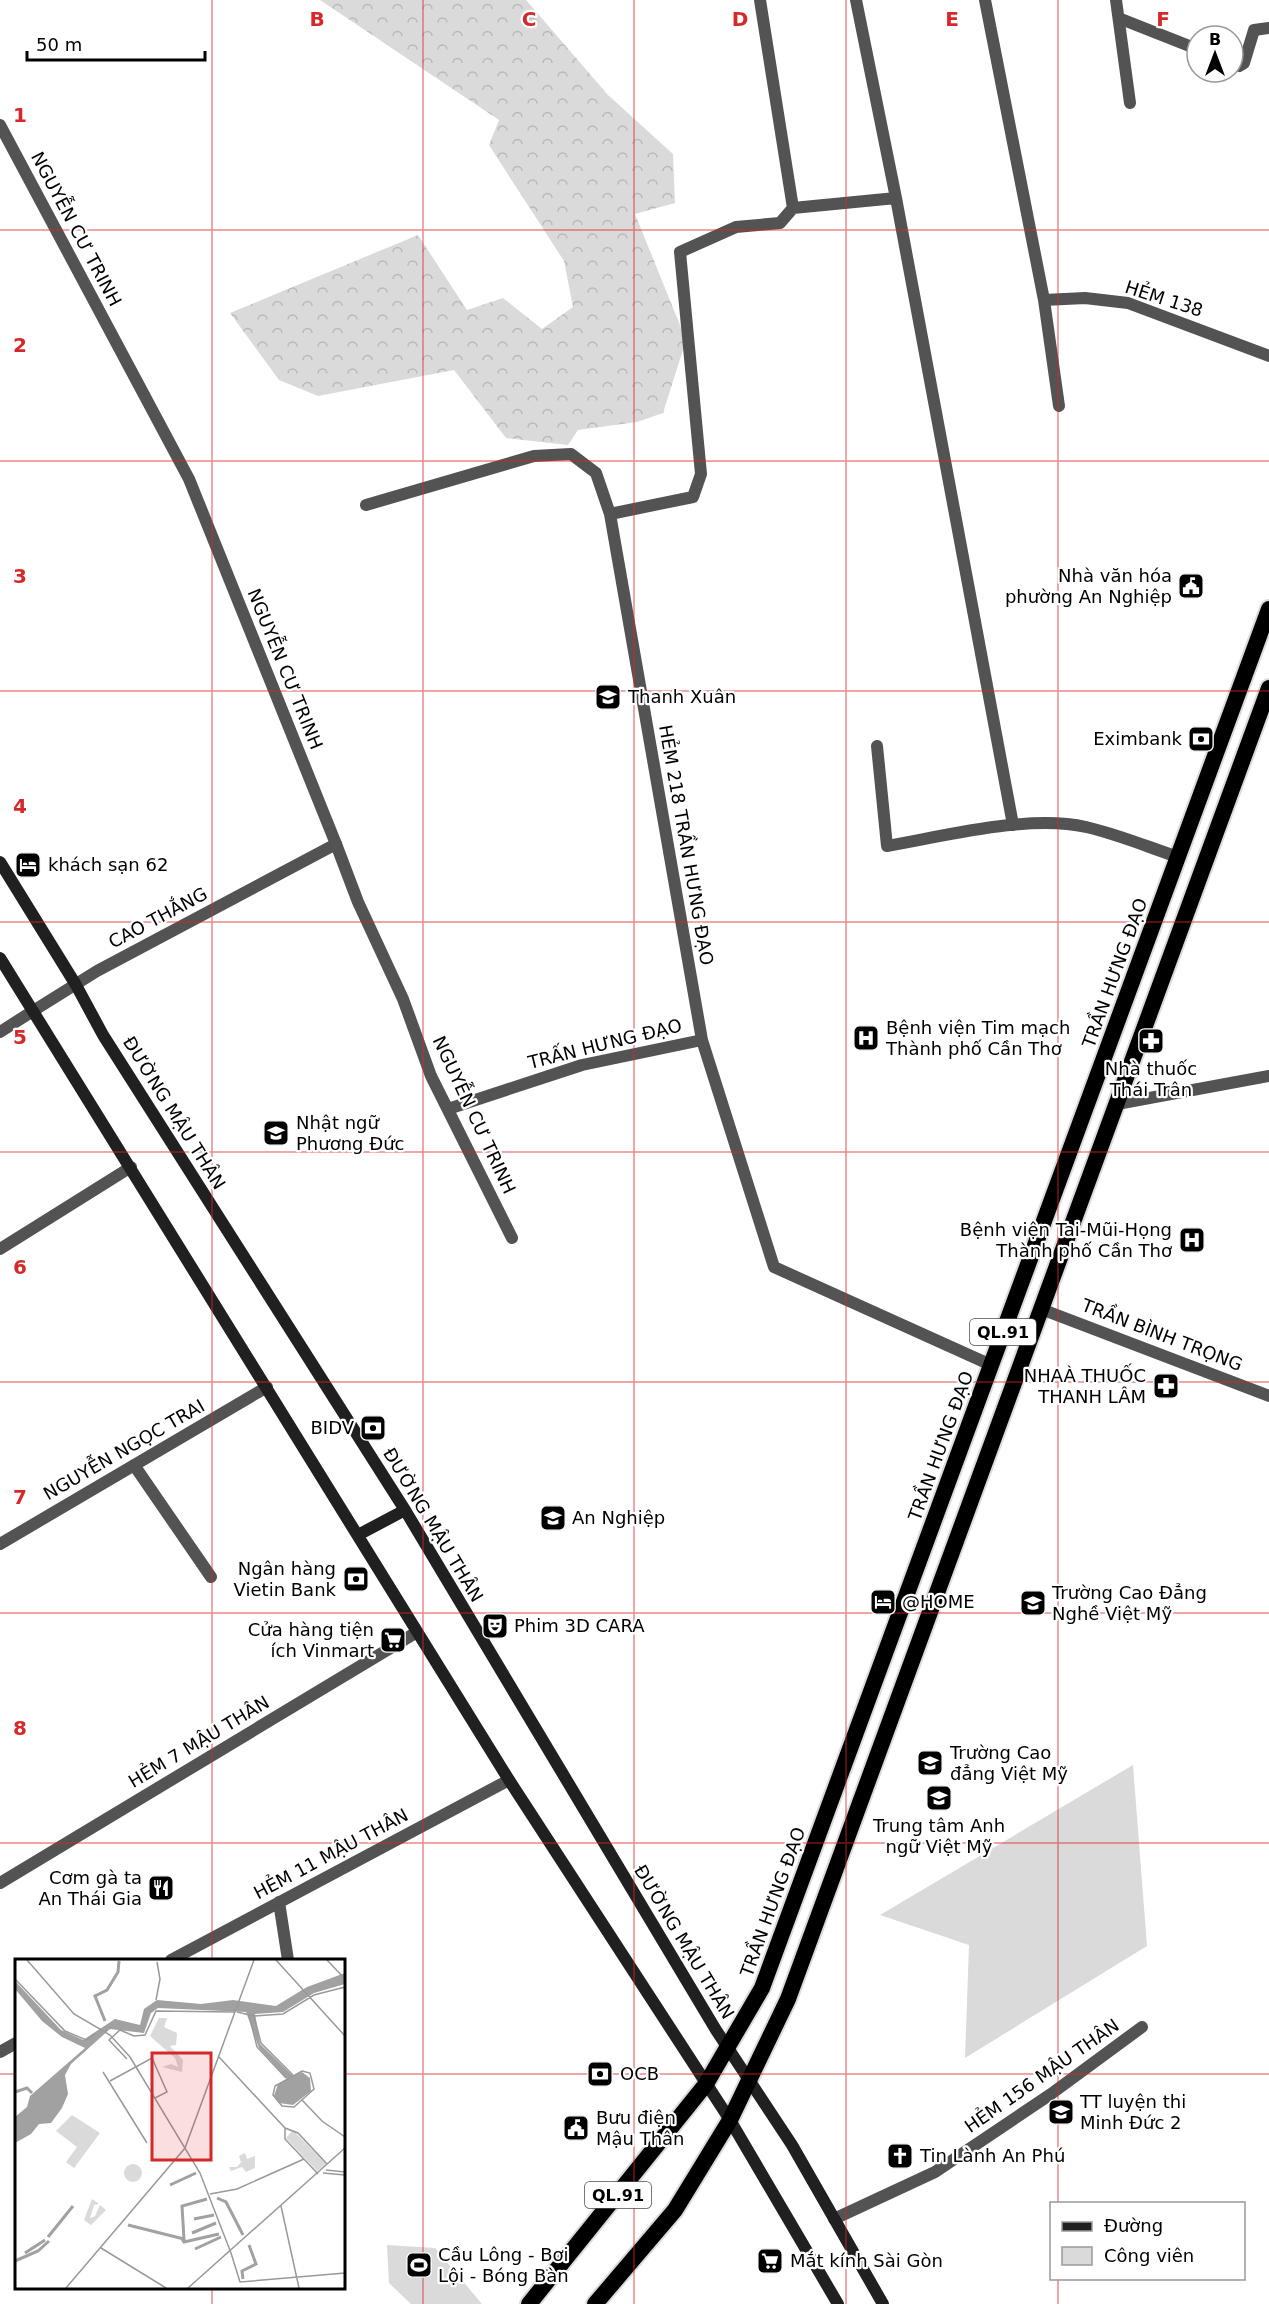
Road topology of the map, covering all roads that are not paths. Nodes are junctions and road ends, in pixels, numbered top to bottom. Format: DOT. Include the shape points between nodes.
graph roads {
  1 [pos="760,0"];
  2 [pos="856,0"];
  3 [pos="985,0"];
  4 [pos="1116,0"];
  5 [pos="1120,19"];
  6 [pos="1269,28"];
  7 [pos="1185,44"];
  8 [pos="1245,63"];
  9 [pos="1130,103"];
  10 [pos="0,125"];
  11 [pos="896,198"];
  12 [pos="793,208"];
  13 [pos="1044,300"];
  14 [pos="1269,356"];
  15 [pos="1059,406"];
  16 [pos="366,505"];
  17 [pos="610,514"];
  18 [pos="1269,609"];
  19 [pos="1269,688"];
  20 [pos="877,746"];
  21 [pos="1013,825"];
  22 [pos="336,844"];
  23 [pos="1178,857"];
  24 [pos="0,862"];
  25 [pos="0,957"];
  26 [pos="76,985"];
  27 [pos="33,1011"];
  28 [pos="0,1032"];
  29 [pos="702,1040"];
  30 [pos="1269,1076"];
  31 [pos="1117,1104"];
  32 [pos="448,1109"];
  33 [pos="131,1167"];
  34 [pos="512,1238"];
  35 [pos="0,1249"];
  36 [pos="1041,1309"];
  37 [pos="991,1365"];
  38 [pos="267,1387"];
  39 [pos="1269,1396"];
  40 [pos="134,1465"];
  41 [pos="405,1510"];
  42 [pos="358,1536"];
  43 [pos="0,1544"];
  44 [pos="211,1577"];
  45 [pos="417,1632"];
  46 [pos="509,1780"];
  47 [pos="0,1883"];
  48 [pos="279,1902"];
  49 [pos="173,1959"];
  50 [pos="288,1959"];
  51 [pos="1142,2027"];
  52 [pos="15,2044"];
  53 [pos="728,2049"];
  54 [pos="0,2052"];
  55 [pos="749,2079"];
  56 [pos="706,2084"];
  57 [pos="730,2120"];
  58 [pos="834,2219"];
  59 [pos="529,2304"];
  60 [pos="595,2304"];
  61 [pos="838,2304"];
  62 [pos="883,2304"];
  1 -- 12 [label="street"];
  2 -- 11 [label="street"];
  3 -- 13 [label="street"];
  4 -- 5 [label="street"];
  5 -- 7 [label="street"];
  5 -- 9 [label="street"];
  6 -- 8 [label="street" via="1254,30"];
  10 -- 22 [label="street, NGUYỄN CƯ TRINH" via="189,479"];
  11 -- 12 [label="street"];
  11 -- 21 [label="street"];
  12 -- 17 [label="street" via="780,223 736,227 680,252 701,474 698,489 693,497 679,502"];
  13 -- 14 [label="street, HẺM 138" via="1085,298 1128,303"];
  13 -- 15 [label="street"];
  16 -- 17 [label="street, HẺM 218 TRẦN HƯNG ĐẠO" via="534,456 571,454 596,473"];
  17 -- 29 [label="street, HẺM 218 TRẦN HƯNG ĐẠO"];
  18 -- 23 [label="highway, TRẦN HƯNG ĐẠO / QL.91"];
  19 -- 31 [label="highway, QL.91"];
  20 -- 21 [label="street" via="887,846"];
  21 -- 23 [label="street" via="1085,826"];
  22 -- 26 [label="street, CAO THẮNG"];
  22 -- 32 [label="street, NGUYỄN CƯ TRINH"];
  23 -- 37 [label="highway, TRẦN HƯNG ĐẠO / QL.91"];
  24 -- 26 [label="main road, ĐƯỜNG MẬU THÂN"];
  25 -- 27 [label="main road"];
  26 -- 27 [label="street, CAO THẮNG"];
  26 -- 41 [label="main road, ĐƯỜNG MẬU THÂN" via="103,1035"];
  27 -- 28 [label="street, CAO THẮNG"];
  27 -- 33 [label="main road"];
  29 -- 32 [label="street, TRẤN HƯNG ĐẠO" via="582,1065"];
  29 -- 37 [label="street, HẺM 218 TRẦN HƯNG ĐẠO" via="774,1267"];
  30 -- 31 [label="street"];
  31 -- 36 [label="highway, QL.91"];
  32 -- 34 [label="street, NGUYỄN CƯ TRINH"];
  33 -- 35 [label="street"];
  33 -- 38 [label="main road"];
  36 -- 39 [label="street, TRẦN BÌNH TRỌNG"];
  36 -- 55 [label="highway, QL.91" via="788,1999"];
  37 -- 53 [label="highway, TRẦN HƯNG ĐẠO / QL.91" via="762,1989"];
  38 -- 40 [label="street, NGUYỄN NGỌC TRAI"];
  38 -- 42 [label="main road"];
  40 -- 43 [label="street, NGUYỄN NGỌC TRAI"];
  40 -- 44 [label="street"];
  41 -- 42 [label="main road"];
  41 -- 53 [label="main road, ĐƯỜNG MẬU THÂN"];
  42 -- 45 [label="main road"];
  45 -- 46 [label="main road"];
  45 -- 47 [label="street, HẺM 7 MẬU THÂN"];
  46 -- 48 [label="street, HẺM 11 MẬU THÂN"];
  46 -- 56 [label="main road"];
  48 -- 49 [label="street, HẺM 11 MẬU THÂN"];
  48 -- 50 [label="street"];
  51 -- 58 [label="street, HẺM 156 MẬU THÂN" via="935,2172"];
  52 -- 54 [label="street"];
  53 -- 55 [label="main road, ĐƯỜNG MẬU THÂN"];
  53 -- 56 [label="highway, TRẦN HƯNG ĐẠO / QL.91"];
  55 -- 57 [label="highway, QL.91"];
  55 -- 58 [label="main road, ĐƯỜNG MẬU THÂN"];
  56 -- 57 [label="main road"];
  56 -- 59 [label="highway, QL.91"];
  57 -- 60 [label="highway, QL.91" via="675,2210"];
  57 -- 61 [label="main road"];
  58 -- 62 [label="main road, ĐƯỜNG MẬU THÂN"];
}
